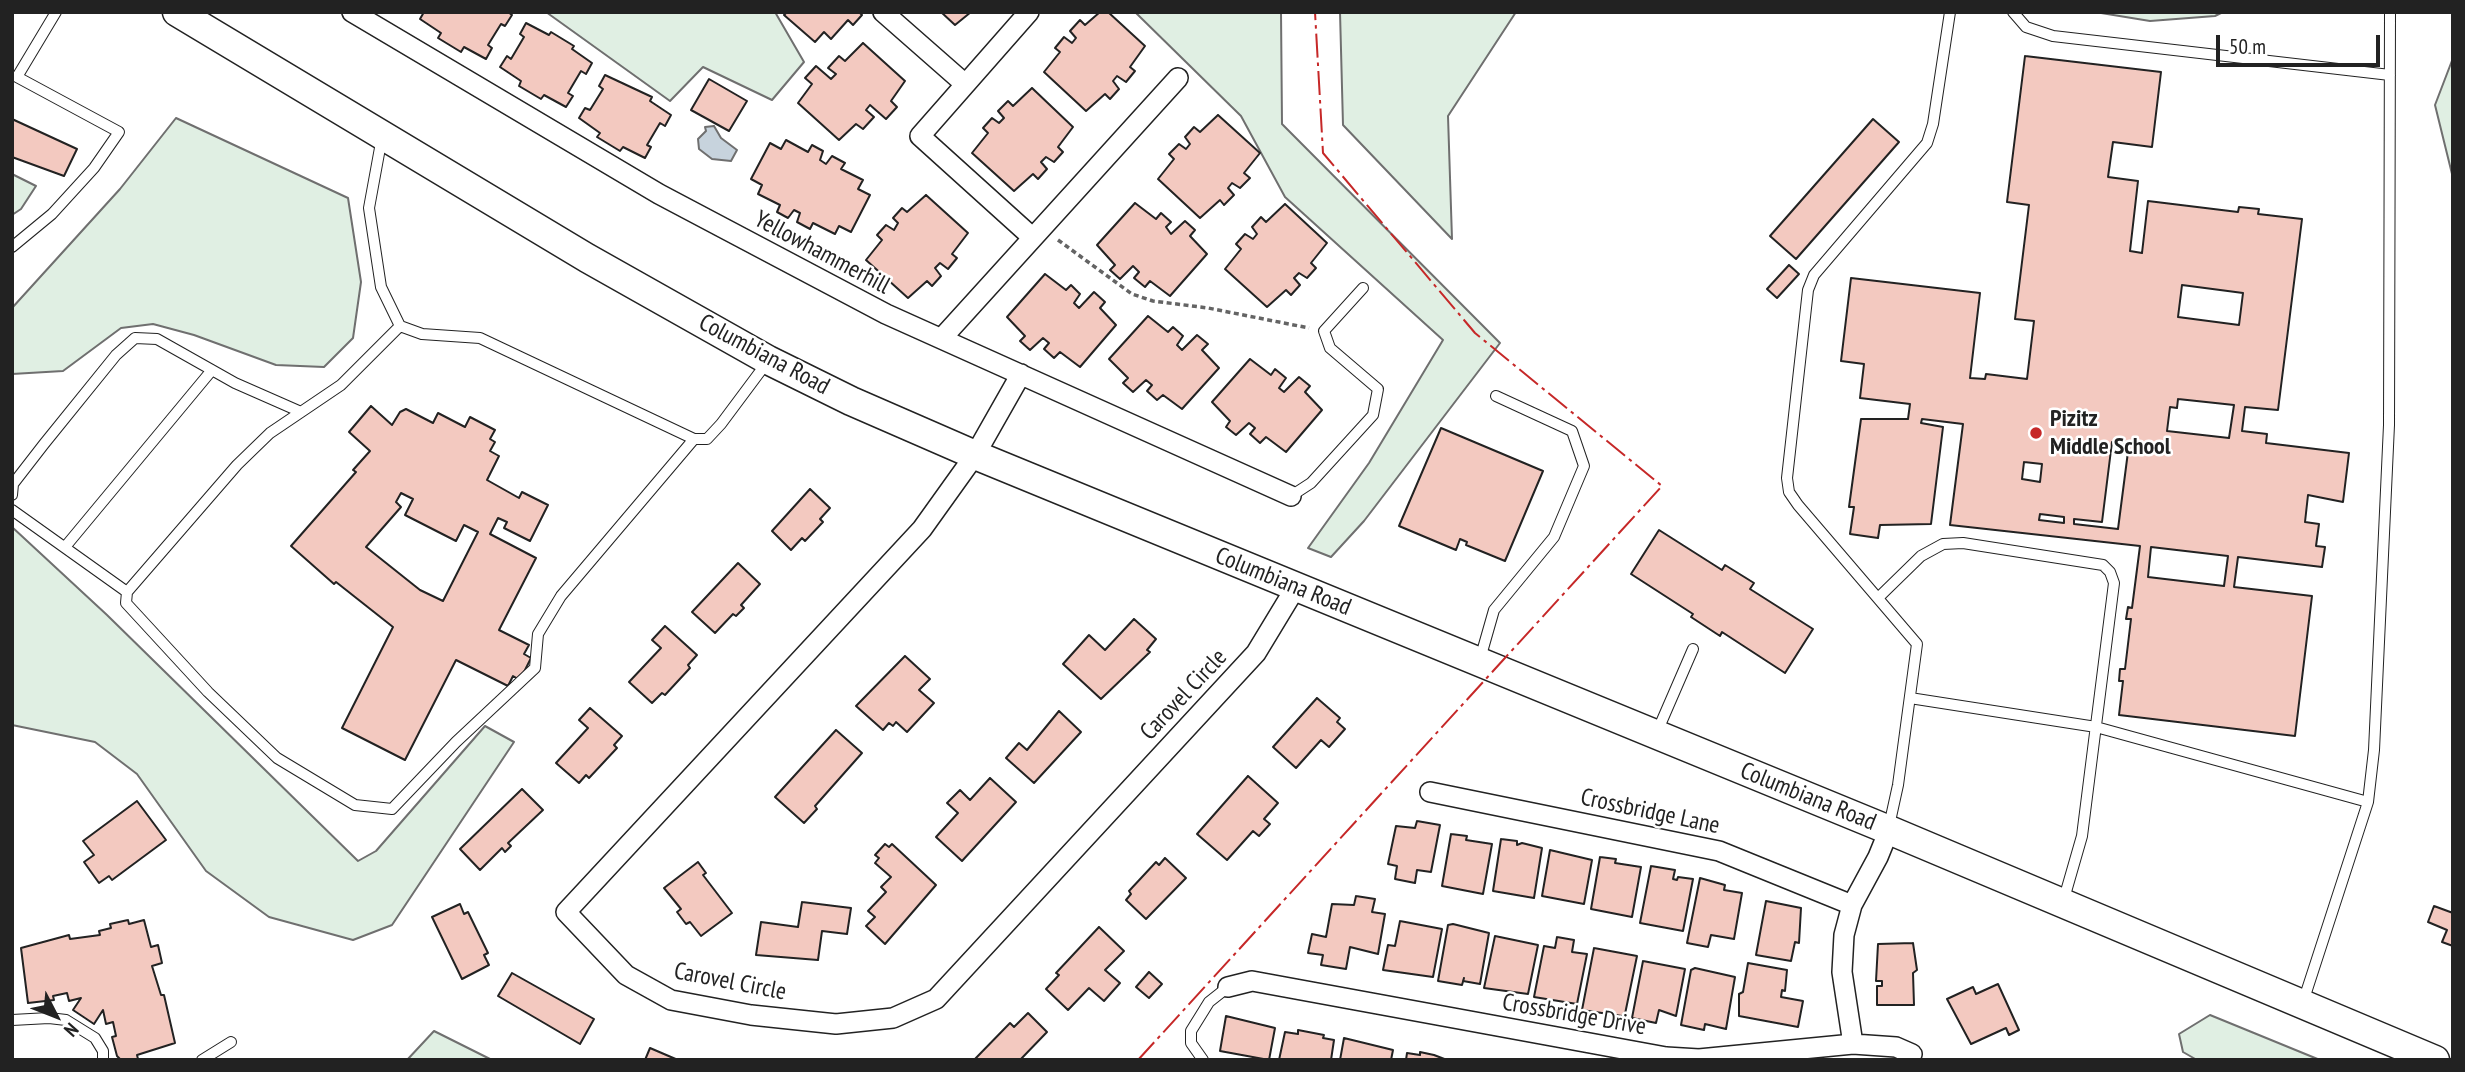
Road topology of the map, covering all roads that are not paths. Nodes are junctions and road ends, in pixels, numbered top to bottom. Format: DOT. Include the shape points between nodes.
graph roads {
  1 [pos="56,12"];
  2 [pos="177,12"];
  3 [pos="352,12"];
  4 [pos="883,12"];
  5 [pos="1029,12"];
  6 [pos="1950,12"];
  7 [pos="2013,12"];
  8 [pos="2390,12"];
  9 [pos="2390,75"];
  10 [pos="15,76"];
  11 [pos="1178,78"];
  12 [pos="965,84"];
  13 [pos="382,135"];
  14 [pos="1038,232"];
  15 [pos="12,247"];
  16 [pos="1363,288"];
  17 [pos="400,326"];
  18 [pos="942,338"];
  19 [pos="768,360"];
  20 [pos="212,370"];
  21 [pos="1021,374"];
  22 [pos="1496,396"];
  23 [pos="302,412"];
  24 [pos="694,439"];
  25 [pos="975,455"];
  26 [pos="12,495"];
  27 [pos="1291,496"];
  28 [pos="12,510"];
  29 [pos="65,547"];
  30 [pos="1296,587"];
  31 [pos="127,592"];
  32 [pos="1879,597"];
  33 [pos="1693,649"];
  34 [pos="1479,663"];
  35 [pos="1910,698"];
  36 [pos="2096,727"];
  37 [pos="1655,736"];
  38 [pos="1430,792"];
  39 [pos="2368,802"];
  40 [pos="1889,830"];
  41 [pos="2063,903"];
  42 [pos="1852,905"];
  43 [pos="1228,987"];
  44 [pos="2302,1003"];
  45 [pos="12,1020"];
  46 [pos="231,1042"];
  47 [pos="1853,1044"];
  48 [pos="2438,1055"];
  49 [pos="1916,1057"];
  50 [pos="103,1060"];
  51 [pos="202,1060"];
  52 [pos="1203,1060"];
  1 -- 10 [label="lane"];
  2 -- 13 [label="main road, Columbiana Road"];
  3 -- 18 [label="street, Yellowhammerhill" via="659,194 886,314"];
  4 -- 12 [label="street"];
  5 -- 12 [label="street"];
  6 -- 32 [label="lane" via="1927,143 1814,275 1808,290 1789,492"];
  7 -- 9 [label="lane" via="2026,27 2053,36"];
  8 -- 9 [label="lane"];
  9 -- 39 [label="lane" via="2389,425"];
  10 -- 15 [label="lane" via="119,132 52,214"];
  11 -- 14 [label="street"];
  12 -- 14 [label="street" via="920,136"];
  13 -- 17 [label="lane" via="369,208 381,287"];
  13 -- 19 [label="main road, Columbiana Road"];
  14 -- 18 [label="street"];
  16 -- 27 [label="lane" via="1324,331 1330,348 1378,389 1373,415 1311,483"];
  17 -- 23 [label="lane" via="341,385"];
  17 -- 24 [label="lane" via="422,334 480,338"];
  18 -- 21 [label="street, Yellowhammerhill"];
  19 -- 24 [label="lane" via="707,439"];
  19 -- 25 [label="main road, Columbiana Road"];
  20 -- 23 [label="lane"];
  20 -- 26 [label="lane" via="157,339 135,338 44,444 13,484"];
  20 -- 29 [label="lane"];
  21 -- 25 [label="street"];
  21 -- 27 [label="street, Yellowhammerhill"];
  22 -- 34 [label="lane" via="1572,431 1584,466 1554,537 1494,610"];
  23 -- 31 [label="lane" via="270,433 237,465"];
  24 -- 31 [label="lane" via="561,596 538,634 535,668 392,809 355,804 277,758 126,603"];
  25 -- 30 [label="main road, Columbiana Road"];
  25 -- 30 [label="street, Carovel Circle" via="922,529 566,912 626,975 671,1000 836,1024 893,1018 936,999 1256,653"];
  28 -- 29 [label="lane"];
  29 -- 31 [label="lane"];
  30 -- 34 [label="main road, Columbiana Road"];
  32 -- 35 [label="lane" via="1917,644"];
  32 -- 36 [label="lane" via="1921,556 1943,544 1963,543 2103,565 2114,583"];
  33 -- 37 [label="lane"];
  34 -- 37 [label="main road, Columbiana Road"];
  35 -- 36 [label="lane"];
  35 -- 40 [label="lane"];
  36 -- 39 [label="lane"];
  36 -- 41 [label="lane" via="2082,836"];
  37 -- 40 [label="main road, Columbiana Road"];
  38 -- 42 [label="street, Crossbridge Lane" via="1719,851"];
  39 -- 44 [label="lane"];
  40 -- 41 [label="main road, Columbiana Road"];
  40 -- 42 [label="street"];
  41 -- 44 [label="main road, Columbiana Road"];
  42 -- 47 [label="street" via="1842,972"];
  43 -- 47 [label="street, Crossbridge Drive" via="1252,981 1666,1057 1699,1059"];
  43 -- 52 [label="lane" via="1209,1002 1191,1031 1191,1043"];
  44 -- 48 [label="main road, Columbiana Road"];
  45 -- 50 [label="lane" via="66,1020 95,1038"];
  46 -- 51 [label="lane"];
  47 -- 49 [label="street, Crossbridge Drive" via="1896,1046"];
}
